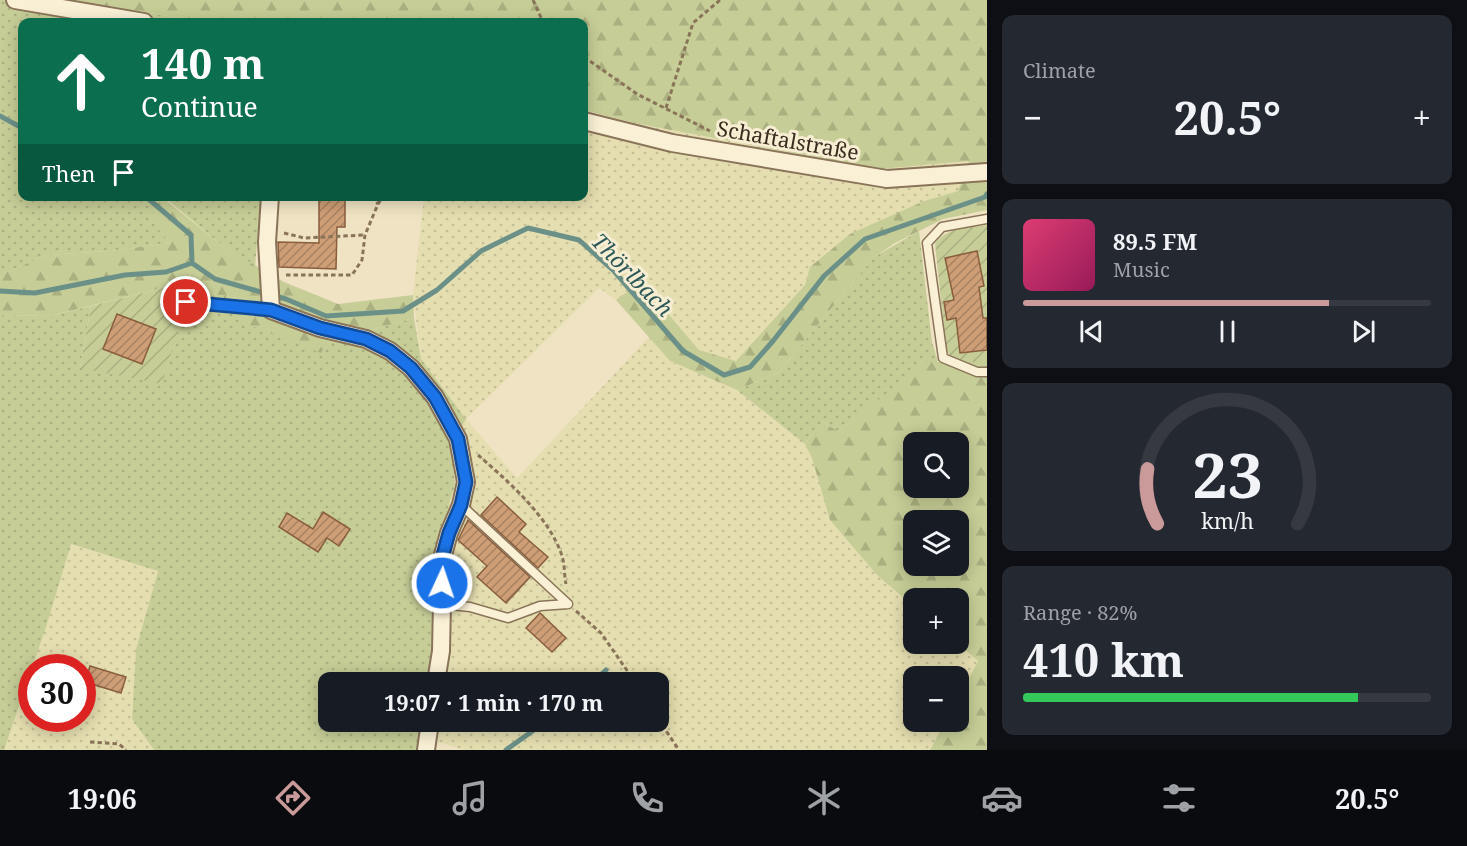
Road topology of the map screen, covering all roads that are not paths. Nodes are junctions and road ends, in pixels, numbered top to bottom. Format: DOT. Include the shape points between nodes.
graph roads {
  1 [pos="15,0"];
  2 [pos="121,18"];
  3 [pos="588,122"];
  4 [pos="987,172"];
  5 [pos="270,201"];
  6 [pos="987,219"];
  7 [pos="186,302"];
  8 [pos="270,305"];
  9 [pos="987,372"];
  10 [pos="461,505"];
  11 [pos="442,604"];
  12 [pos="438,672"];
  13 [pos="429,732"];
  14 [pos="426,750"];
  1 -- 2 [label="street"];
  3 -- 4 [label="street, Schaftalstraße" via="672,143 887,179"];
  5 -- 8 [label="street"];
  6 -- 9 [label="lane" via="942,226 927,243 943,358 977,372"];
  7 -- 8 [label="lane"];
  8 -- 10 [label="street" via="320,328 366,339 411,368 435,397 458,439 466,482"];
  10 -- 11 [label="street" via="441,562"];
  10 -- 11 [label="lane" via="568,604 540,606 508,618"];
  11 -- 12 [label="street"];
  13 -- 14 [label="street"];
}
